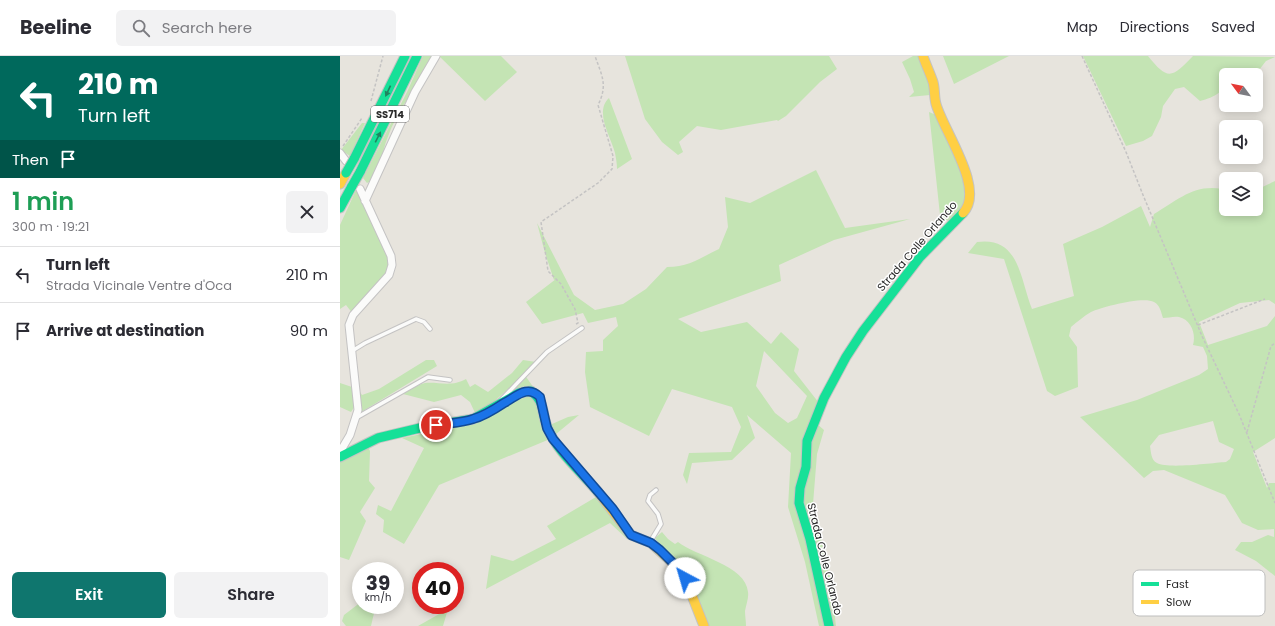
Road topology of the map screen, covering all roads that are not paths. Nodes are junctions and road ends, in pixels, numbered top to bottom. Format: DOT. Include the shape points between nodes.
graph roads {
  1 [pos="404,56"];
  2 [pos="417,56"];
  3 [pos="436,56"];
  4 [pos="923,56"];
  5 [pos="345,158"];
  6 [pos="340,184"];
  7 [pos="356,188"];
  8 [pos="366,201"];
  9 [pos="340,208"];
  10 [pos="582,328"];
  11 [pos="430,330"];
  12 [pos="351,352"];
  13 [pos="450,380"];
  14 [pos="491,410"];
  15 [pos="355,418"];
  16 [pos="340,452"];
  17 [pos="340,457"];
  18 [pos="656,490"];
  19 [pos="649,543"];
  20 [pos="704,626"];
  21 [pos="829,626"];
  1 -- 5 [label="main road, SS714, one-way"];
  7 -- 2 [label="main road, SS714, one-way, bridge" via="360,172"];
  3 -- 8 [label="street" via="415,92"];
  4 -- 21 [label="main road, Strada Colle Orlando" via="933,83 936,104 964,167 970,194 966,210 920,257 863,331 824,398 807,441 806,468 799,503 810,539"];
  5 -- 6 [label="main road, SS714, bridge" via="346,173"];
  7 -- 8 [label="street"];
  7 -- 9 [label="main road, SS714"];
  8 -- 12 [label="street" via="391,256 392,265 389,275 353,315 349,325"];
  10 -- 14 [label="lane" via="547,352"];
  11 -- 12 [label="lane" via="424,322 416,319"];
  12 -- 15 [label="street" via="358,410"];
  13 -- 15 [label="lane" via="428,378"];
  14 -- 17 [label="main road" via="473,419 378,438"];
  14 -- 19 [label="main road" via="519,393 536,393 540,397 547,428 553,439 613,509 631,535"];
  15 -- 16 [label="street" via="350,435"];
  18 -- 19 [label="lane" via="648,501 658,514 661,524"];
  19 -- 20 [label="main road" via="668,557 685,578"];
}
